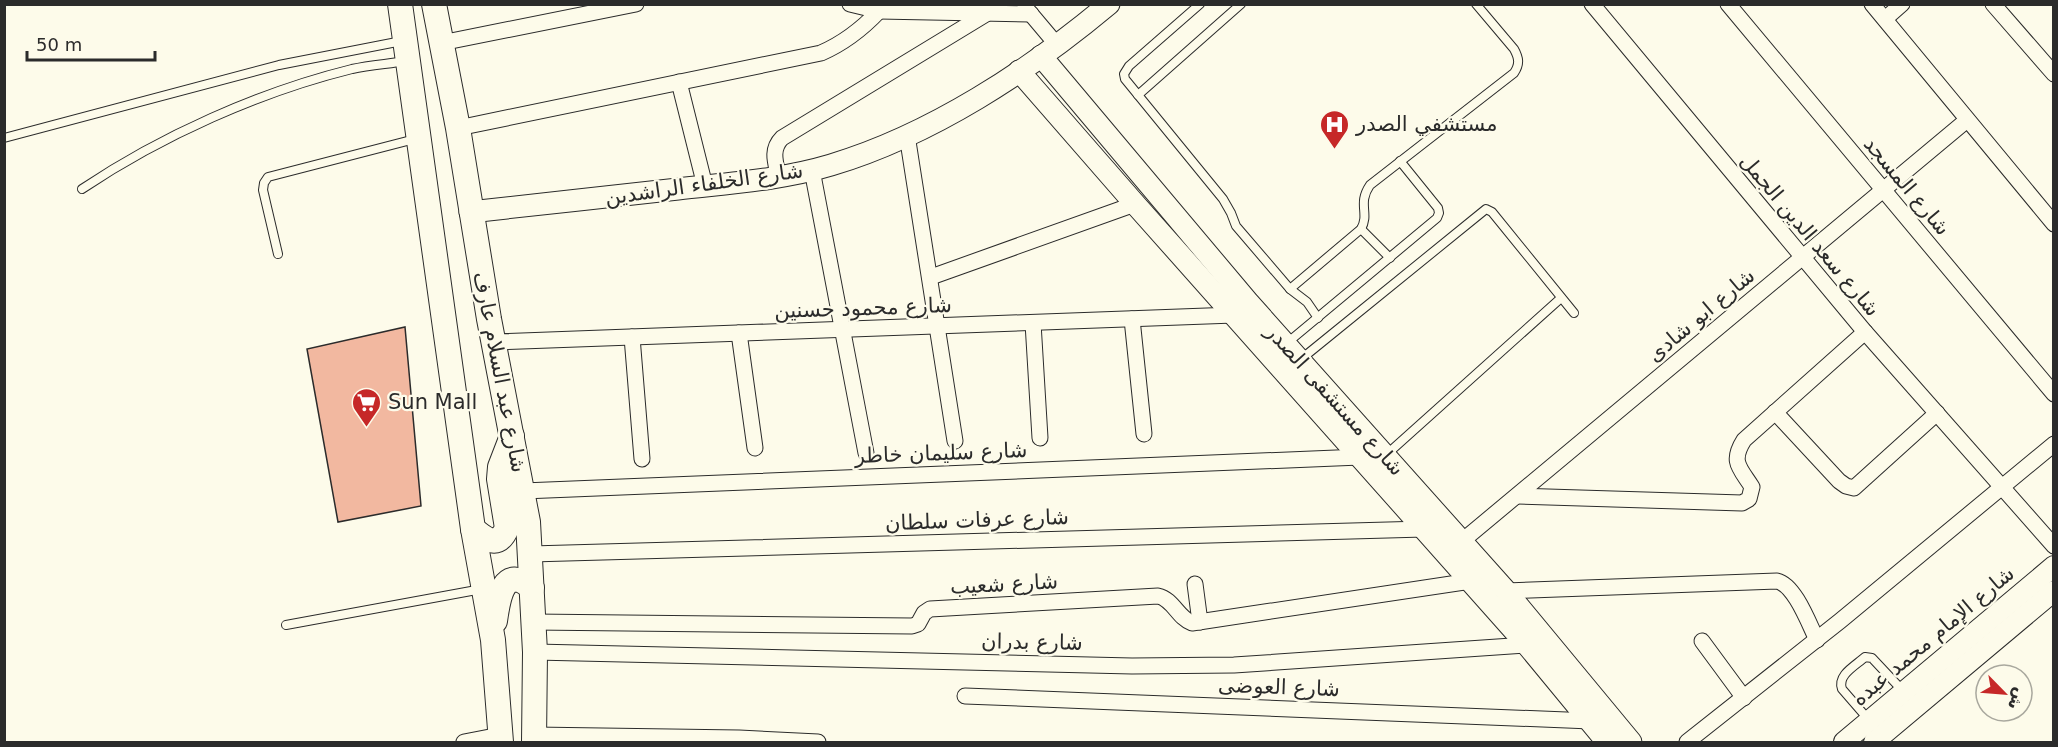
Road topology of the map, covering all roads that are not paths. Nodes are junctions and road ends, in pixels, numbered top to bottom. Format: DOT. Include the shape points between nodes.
graph roads {
  1 [pos="400,4"];
  2 [pos="434,4"];
  3 [pos="636,4"];
  4 [pos="850,4"];
  5 [pos="1109,4"];
  6 [pos="1200,4"];
  7 [pos="1241,4"];
  8 [pos="1476,4"];
  9 [pos="1592,4"];
  10 [pos="1728,4"];
  11 [pos="1872,4"];
  12 [pos="1902,4"];
  13 [pos="1993,4"];
  14 [pos="612,7"];
  15 [pos="945,9"];
  16 [pos="1027,9"];
  17 [pos="879,11"];
  18 [pos="986,14"];
  19 [pos="1885,19"];
  20 [pos="441,43"];
  21 [pos="406,51"];
  22 [pos="1049,51"];
  23 [pos="1019,71"];
  24 [pos="2054,74"];
  25 [pos="679,82"];
  26 [pos="1138,95"];
  27 [pos="1967,120"];
  28 [pos="458,128"];
  29 [pos="907,135"];
  30 [pos="4,138"];
  31 [pos="419,138"];
  32 [pos="1401,161"];
  33 [pos="812,170"];
  34 [pos="779,178"];
  35 [pos="705,186"];
  36 [pos="82,189"];
  37 [pos="1883,190"];
  38 [pos="1135,204"];
  39 [pos="470,212"];
  40 [pos="2054,224"];
  41 [pos="1361,229"];
  42 [pos="278,254"];
  43 [pos="1390,258"];
  44 [pos="1802,258"];
  45 [pos="931,278"];
  46 [pos="1290,289"];
  47 [pos="1561,298"];
  48 [pos="1574,313"];
  49 [pos="1234,315"];
  50 [pos="1318,318"];
  51 [pos="1132,319"];
  52 [pos="1033,323"];
  53 [pos="938,326"];
  54 [pos="843,330"];
  55 [pos="1865,332"];
  56 [pos="739,333"];
  57 [pos="632,337"];
  58 [pos="493,342"];
  59 [pos="1293,352"];
  60 [pos="2054,394"];
  61 [pos="1776,412"];
  62 [pos="1937,413"];
  63 [pos="1144,434"];
  64 [pos="512,436"];
  65 [pos="1040,438"];
  66 [pos="955,441"];
  67 [pos="2054,444"];
  68 [pos="755,448"];
  69 [pos="866,453"];
  70 [pos="1385,456"];
  71 [pos="1360,457"];
  72 [pos="642,459"];
  73 [pos="2002,487"];
  74 [pos="523,491"];
  75 [pos="1518,496"];
  76 [pos="473,529"];
  77 [pos="1424,529"];
  78 [pos="1461,542"];
  79 [pos="2054,546"];
  80 [pos="531,554"];
  81 [pos="2054,566"];
  82 [pos="1471,581"];
  83 [pos="1195,584"];
  84 [pos="532,588"];
  85 [pos="483,589"];
  86 [pos="1506,591"];
  87 [pos="2054,591"];
  88 [pos="533,622"];
  89 [pos="1200,622"];
  90 [pos="286,625"];
  91 [pos="493,640"];
  92 [pos="1817,640"];
  93 [pos="1702,641"];
  94 [pos="1527,645"];
  95 [pos="535,652"];
  96 [pos="1904,692"];
  97 [pos="965,696"];
  98 [pos="1744,698"];
  99 [pos="1591,721"];
  100 [pos="1869,721"];
  101 [pos="500,739"];
  102 [pos="534,739"];
  103 [pos="464,742"];
  104 [pos="818,742"];
  105 [pos="1607,742"];
  106 [pos="1631,742"];
  107 [pos="1687,742"];
  108 [pos="1844,742"];
  109 [pos="1874,742"];
  1 -- 21 [label="main road, شارع عبد السلام عارف"];
  2 -- 20 [label="main road, شارع عبد السلام عارف"];
  3 -- 14 [label="street"];
  4 -- 17 [label="street"];
  5 -- 22 [label="main road, شارع الخلفاء الراشدين"];
  6 -- 26 [label="lane" via="1126,69 1125,79"];
  7 -- 26 [label="lane"];
  8 -- 32 [label="lane" via="1514,49 1519,57 1518,66"];
  9 -- 44 [label="street, شارع سعد الدين الجمل"];
  10 -- 37 [label="street, شارع المسجد"];
  11 -- 19 [label="street"];
  12 -- 19 [label="street"];
  13 -- 24 [label="street"];
  14 -- 20 [label="street"];
  15 -- 17 [label="street"];
  15 -- 18 [label="street"];
  16 -- 18 [label="street"];
  16 -- 22 [label="street"];
  17 -- 25 [label="street" via="840,45 820,53"];
  18 -- 34 [label="street" via="782,138 774,154"];
  19 -- 27 [label="street"];
  20 -- 28 [label="main road, شارع عبد السلام عارف"];
  21 -- 30 [label="lane" via="279,65"];
  21 -- 31 [label="main road, شارع عبد السلام عارف"];
  21 -- 36 [label="lane" via="200,122 116,166"];
  22 -- 23 [label="main road, شارع الخلفاء الراشدين"];
  22 -- 59 [label="main road, شارع مستشفى الصدر"];
  23 -- 29 [label="main road, شارع الخلفاء الراشدين"];
  23 -- 38 [label="main road, شارع مستشفى الصدر"];
  25 -- 28 [label="street"];
  25 -- 35 [label="street"];
  26 -- 46 [label="lane" via="1223,199 1236,226"];
  27 -- 37 [label="street, شارع ابو شادى"];
  27 -- 40 [label="street"];
  28 -- 39 [label="main road, شارع عبد السلام عارف"];
  29 -- 33 [label="main road, شارع الخلفاء الراشدين"];
  29 -- 45 [label="street"];
  31 -- 42 [label="lane" via="268,177 263,190"];
  31 -- 76 [label="main road, شارع عبد السلام عارف"];
  32 -- 41 [label="lane" via="1365,192"];
  32 -- 43 [label="lane" via="1439,213"];
  33 -- 34 [label="main road, شارع الخلفاء الراشدين"];
  33 -- 54 [label="street"];
  34 -- 35 [label="main road, شارع الخلفاء الراشدين"];
  35 -- 39 [label="main road, شارع الخلفاء الراشدين"];
  37 -- 44 [label="street, شارع ابو شادى"];
  37 -- 60 [label="street, شارع المسجد"];
  38 -- 45 [label="street"];
  38 -- 49 [label="main road, شارع مستشفى الصدر"];
  39 -- 58 [label="main road, شارع عبد السلام عارف"];
  41 -- 43 [label="lane"];
  41 -- 46 [label="lane"];
  43 -- 50 [label="lane"];
  44 -- 55 [label="street, شارع سعد الدين الجمل"];
  44 -- 75 [label="street, شارع ابو شادى"];
  45 -- 53 [label="street"];
  46 -- 50 [label="lane" via="1307,302"];
  47 -- 48 [label="lane"];
  47 -- 59 [label="lane" via="1486,209"];
  47 -- 70 [label="lane"];
  49 -- 51 [label="street, شارع محمود حسنين"];
  49 -- 71 [label="main road, شارع مستشفى الصدر"];
  50 -- 59 [label="lane"];
  51 -- 52 [label="street, شارع محمود حسنين"];
  51 -- 63 [label="street"];
  52 -- 53 [label="street, شارع محمود حسنين"];
  52 -- 65 [label="street"];
  53 -- 54 [label="street, شارع محمود حسنين"];
  53 -- 66 [label="street"];
  54 -- 56 [label="street, شارع محمود حسنين"];
  54 -- 69 [label="street"];
  55 -- 61 [label="street"];
  55 -- 62 [label="street, شارع سعد الدين الجمل"];
  56 -- 57 [label="street, شارع محمود حسنين"];
  56 -- 68 [label="street"];
  57 -- 58 [label="street, شارع محمود حسنين"];
  57 -- 72 [label="street"];
  58 -- 64 [label="main road, شارع عبد السلام عارف"];
  59 -- 70 [label="main road, شارع مستشفى الصدر"];
  61 -- 62 [label="street" via="1839,481 1854,488"];
  61 -- 75 [label="street" via="1743,440 1736,454 1752,487 1749,499 1742,503"];
  62 -- 73 [label="street, شارع سعد الدين الجمل"];
  64 -- 74 [label="main road, شارع عبد السلام عارف"];
  64 -- 76 [label="main road" via="499,479 507,520 504,534 492,542"];
  67 -- 73 [label="street"];
  70 -- 78 [label="main road, شارع مستشفى الصدر"];
  71 -- 74 [label="street, شارع سليمان خاطر"];
  71 -- 77 [label="main road, شارع مستشفى الصدر"];
  73 -- 79 [label="street, شارع سعد الدين الجمل"];
  73 -- 92 [label="street"];
  74 -- 80 [label="main road, شارع عبد السلام عارف"];
  75 -- 78 [label="street, شارع ابو شادى"];
  76 -- 85 [label="main road, شارع عبد السلام عارف"];
  77 -- 80 [label="street, شارع عرفات سلطان"];
  77 -- 82 [label="main road, شارع مستشفى الصدر"];
  78 -- 86 [label="main road, شارع مستشفى الصدر"];
  80 -- 84 [label="main road, شارع عبد السلام عارف"];
  81 -- 96 [label="street, شارع الإمام محمد عبده"];
  82 -- 89 [label="street"];
  82 -- 94 [label="main road, شارع مستشفى الصدر"];
  83 -- 89 [label="street"];
  84 -- 88 [label="main road, شارع عبد السلام عارف"];
  84 -- 91 [label="main road" via="519,580 505,585 497,605"];
  85 -- 90 [label="lane"];
  85 -- 91 [label="main road, شارع عبد السلام عارف"];
  86 -- 92 [label="street" via="1778,581 1792,592"];
  86 -- 106 [label="main road, شارع مستشفى الصدر"];
  87 -- 109 [label="street, شارع الإمام محمد عبده"];
  88 -- 89 [label="street, شارع شعيب" via="912,626 930,609 1158,596 1188,622"];
  88 -- 95 [label="main road, شارع عبد السلام عارف"];
  91 -- 101 [label="main road, شارع عبد السلام عارف"];
  92 -- 98 [label="street"];
  93 -- 98 [label="street"];
  94 -- 95 [label="street, شارع بدران" via="1246,664 1154,666"];
  94 -- 99 [label="main road, شارع مستشفى الصدر"];
  95 -- 102 [label="main road, شارع عبد السلام عارف"];
  96 -- 100 [label="street, شارع الإمام محمد عبده"];
  96 -- 100 [label="lane" via="1872,658 1865,657 1840,684"];
  97 -- 99 [label="street, شارع العوضى"];
  98 -- 107 [label="street"];
  99 -- 105 [label="main road, شارع مستشفى الصدر"];
  100 -- 108 [label="street, شارع الإمام محمد عبده"];
  101 -- 103 [label="street"];
  102 -- 104 [label="street" via="739,738"];
}
